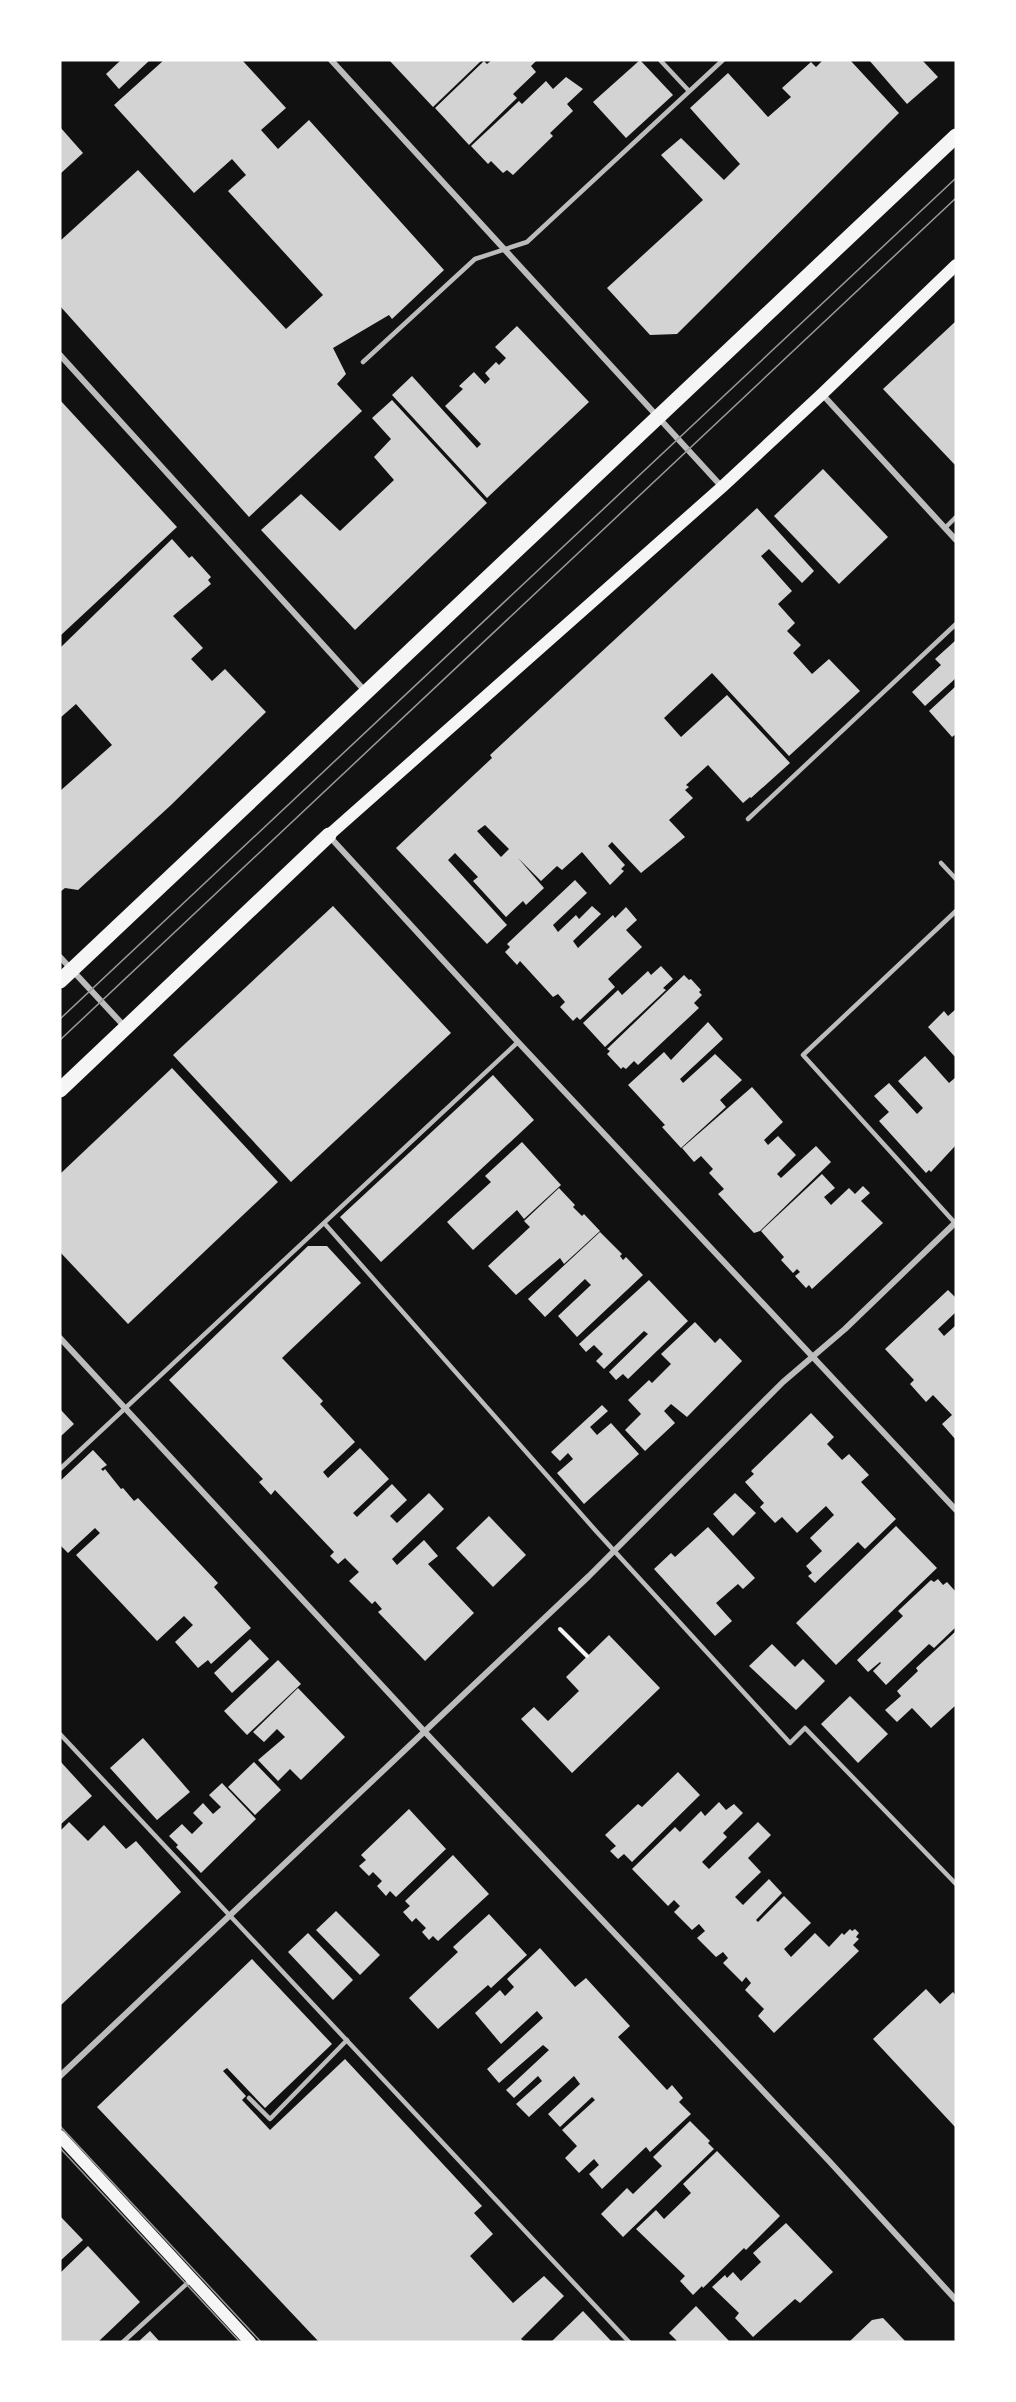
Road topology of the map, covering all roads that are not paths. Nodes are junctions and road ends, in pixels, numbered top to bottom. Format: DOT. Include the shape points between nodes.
graph roads {
  1 [pos="331,60"];
  2 [pos="660,60"];
  3 [pos="723,60"];
  4 [pos="689,91"];
  5 [pos="956,136"];
  6 [pos="506,249"];
  7 [pos="956,265"];
  8 [pos="60,355"];
  9 [pos="363,362"];
  10 [pos="822,394"];
  11 [pos="657,416"];
  12 [pos="722,487"];
  13 [pos="956,517"];
  14 [pos="945,528"];
  15 [pos="956,540"];
  16 [pos="956,624"];
  17 [pos="366,691"];
  18 [pos="748,819"];
  19 [pos="329,835"];
  20 [pos="941,863"];
  21 [pos="956,879"];
  22 [pos="956,911"];
  23 [pos="60,957"];
  24 [pos="72,970"];
  25 [pos="60,981"];
  26 [pos="125,1027"];
  27 [pos="518,1042"];
  28 [pos="60,1090"];
  29 [pos="955,1222"];
  30 [pos="325,1224"];
  31 [pos="60,1338"];
  32 [pos="812,1356"];
  33 [pos="125,1408"];
  34 [pos="60,1469"];
  35 [pos="956,1510"];
  36 [pos="615,1551"];
  37 [pos="424,1731"];
  38 [pos="60,1734"];
  39 [pos="956,1884"];
  40 [pos="230,1914"];
  41 [pos="347,2040"];
  42 [pos="60,2076"];
  43 [pos="249,2098"];
  44 [pos="60,2136"];
  45 [pos="192,2279"];
  46 [pos="956,2300"];
  47 [pos="123,2342"];
  48 [pos="250,2342"];
  49 [pos="629,2342"];
  1 -- 6 [label="street"];
  2 -- 4 [label="lane"];
  3 -- 4 [label="lane"];
  4 -- 6 [label="lane" via="527,242"];
  5 -- 11 [label="main road"];
  6 -- 9 [label="lane" via="474,259"];
  6 -- 11 [label="street"];
  7 -- 10 [label="main road"];
  8 -- 17 [label="street"];
  10 -- 12 [label="main road"];
  10 -- 14 [label="street"];
  11 -- 12 [label="street"];
  11 -- 17 [label="main road"];
  12 -- 19 [label="main road"];
  13 -- 14 [label="lane"];
  14 -- 15 [label="street"];
  16 -- 18 [label="lane"];
  17 -- 24 [label="main road"];
  19 -- 26 [label="main road"];
  19 -- 27 [label="street"];
  20 -- 21 [label="lane"];
  22 -- 29 [label="lane" via="803,1055"];
  23 -- 24 [label="street"];
  24 -- 25 [label="main road"];
  24 -- 26 [label="street"];
  26 -- 28 [label="main road"];
  27 -- 30 [label="lane"];
  27 -- 32 [label="street"];
  29 -- 32 [label="street"];
  30 -- 33 [label="lane"];
  30 -- 36 [label="lane"];
  31 -- 33 [label="street"];
  32 -- 35 [label="street"];
  32 -- 36 [label="street"];
  33 -- 34 [label="lane"];
  33 -- 37 [label="street"];
  36 -- 37 [label="street"];
  36 -- 39 [label="lane" via="790,1743 804,1728"];
  37 -- 40 [label="street"];
  37 -- 46 [label="street"];
  38 -- 40 [label="lane"];
  40 -- 41 [label="lane"];
  40 -- 42 [label="street"];
  41 -- 43 [label="lane" via="270,2119"];
  41 -- 49 [label="lane"];
  44 -- 45 [label="main road"];
  45 -- 47 [label="lane"];
  45 -- 48 [label="main road"];
}
